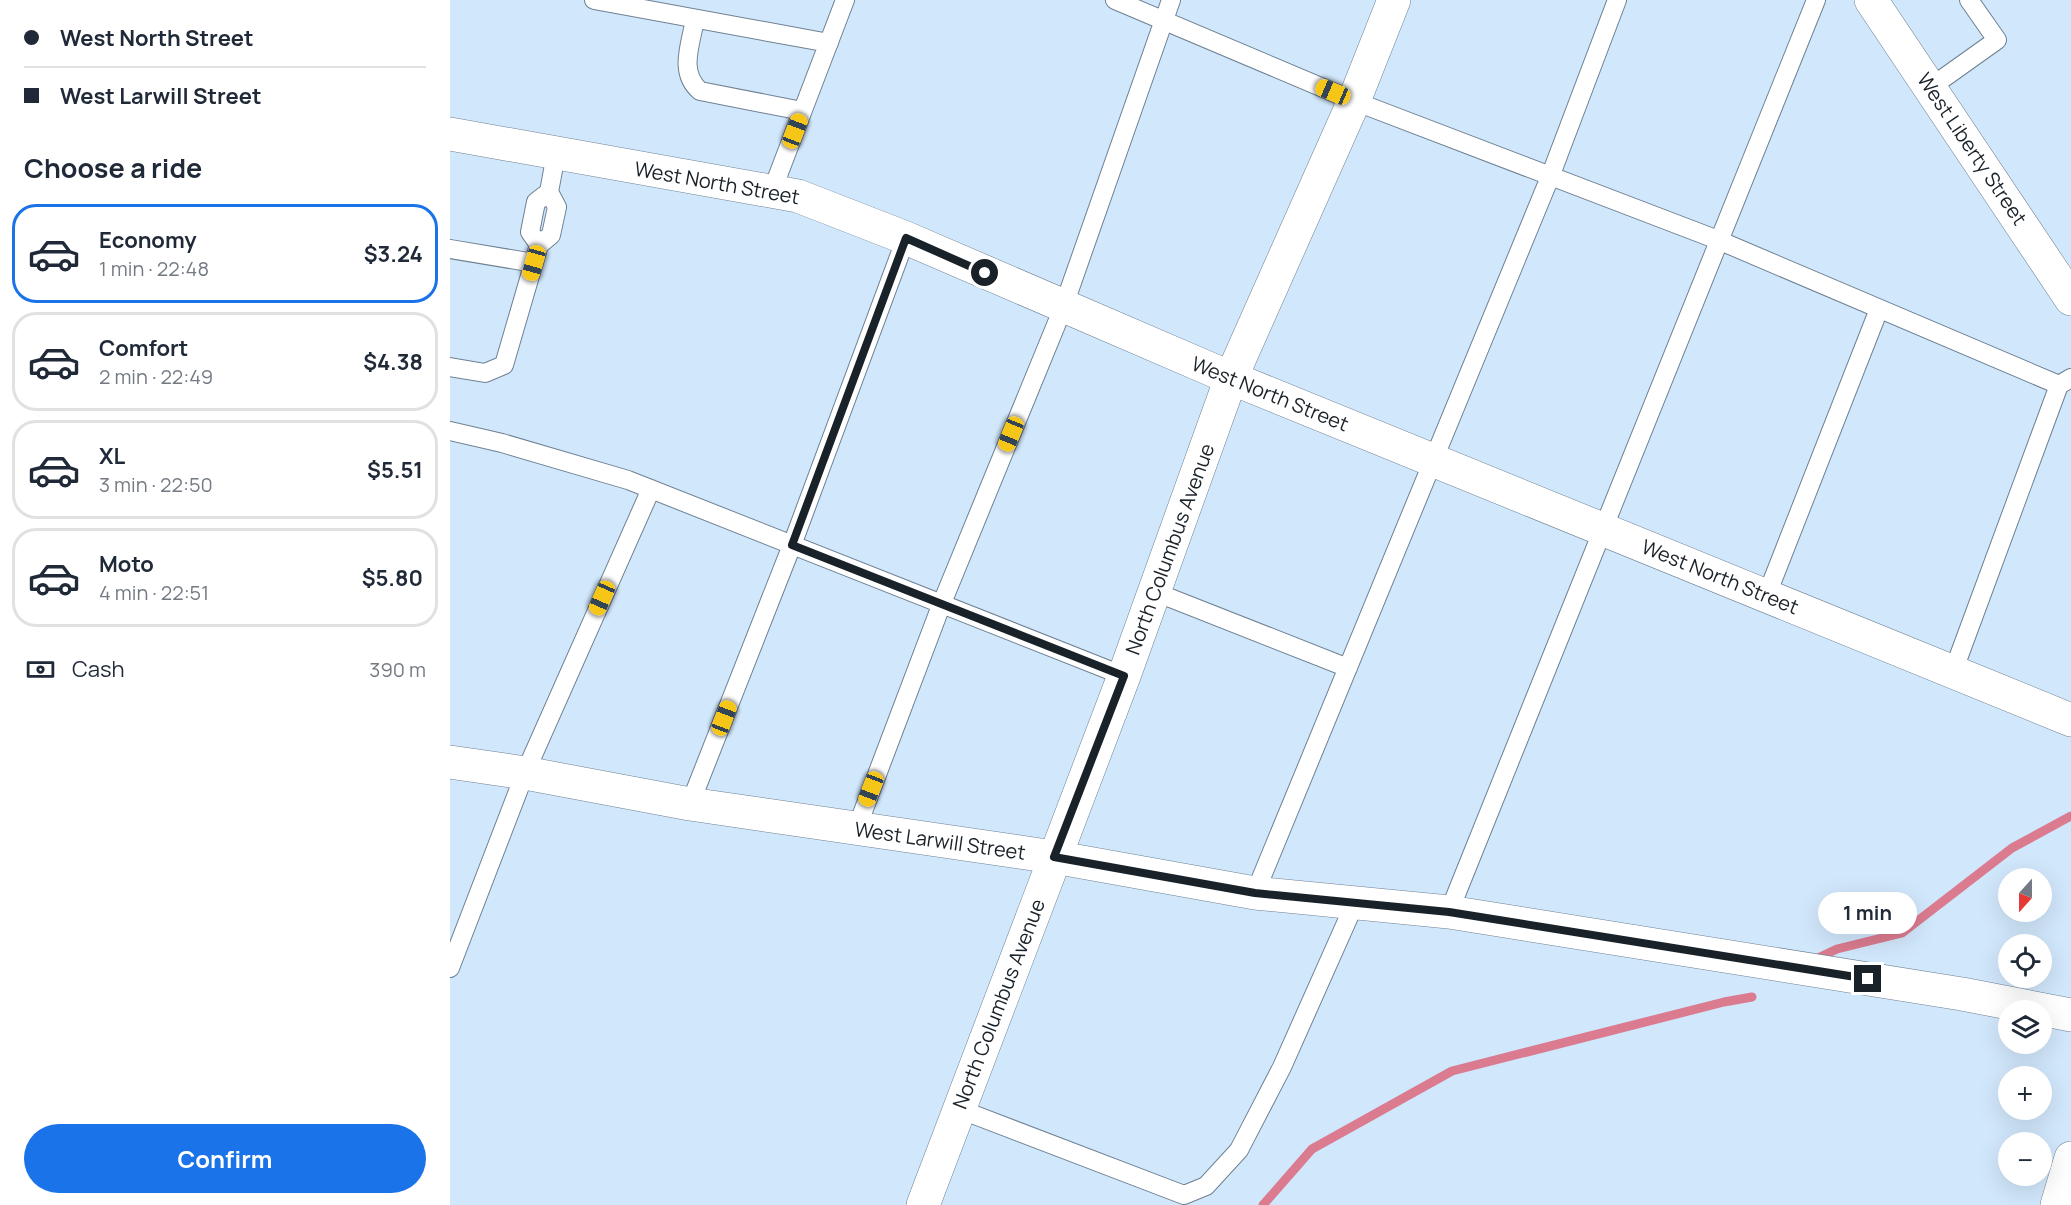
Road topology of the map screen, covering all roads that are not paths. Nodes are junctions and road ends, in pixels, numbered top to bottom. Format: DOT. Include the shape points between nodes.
graph roads {
  1 [pos="594,0"];
  2 [pos="845,0"];
  3 [pos="1115,0"];
  4 [pos="1171,0"];
  5 [pos="1394,0"];
  6 [pos="1617,0"];
  7 [pos="1816,0"];
  8 [pos="1872,0"];
  9 [pos="1969,0"];
  10 [pos="695,19"];
  11 [pos="1163,19"];
  12 [pos="829,43"];
  13 [pos="1931,87"];
  14 [pos="1354,101"];
  15 [pos="802,111"];
  16 [pos="450,134"];
  17 [pos="556,154"];
  18 [pos="1550,177"];
  19 [pos="772,190"];
  20 [pos="906,238"];
  21 [pos="1718,240"];
  22 [pos="450,249"];
  23 [pos="534,263"];
  24 [pos="2071,299"];
  25 [pos="1063,308"];
  26 [pos="1880,309"];
  27 [pos="450,367"];
  28 [pos="1231,378"];
  29 [pos="2065,381"];
  30 [pos="450,431"];
  31 [pos="1433,460"];
  32 [pos="651,489"];
  33 [pos="1605,530"];
  34 [pos="792,545"];
  35 [pos="1155,592"];
  36 [pos="1766,597"];
  37 [pos="942,603"];
  38 [pos="1348,668"];
  39 [pos="1953,672"];
  40 [pos="1124,676"];
  41 [pos="2071,720"];
  42 [pos="450,762"];
  43 [pos="525,773"];
  44 [pos="690,804"];
  45 [pos="856,830"];
  46 [pos="1054,857"];
  47 [pos="1255,893"];
  48 [pos="1355,903"];
  49 [pos="1449,912"];
  50 [pos="450,968"];
  51 [pos="2070,1013"];
  52 [pos="959,1109"];
  53 [pos="2071,1158"];
  54 [pos="923,1205"];
  55 [pos="2057,1205"];
  1 -- 10 [label="lane"];
  2 -- 12 [label="lane"];
  3 -- 11 [label="lane"];
  4 -- 11 [label="lane"];
  5 -- 14 [label="street, North Columbus Avenue"];
  6 -- 18 [label="lane"];
  7 -- 21 [label="lane"];
  8 -- 13 [label="street, West Liberty Street"];
  9 -- 13 [label="lane" via="1997,40"];
  10 -- 12 [label="lane"];
  10 -- 15 [label="lane" via="686,70 700,91"];
  11 -- 14 [label="lane"];
  11 -- 25 [label="lane"];
  12 -- 15 [label="lane"];
  13 -- 24 [label="street, West Liberty Street"];
  14 -- 18 [label="lane"];
  14 -- 28 [label="street, North Columbus Avenue"];
  15 -- 19 [label="lane"];
  16 -- 17 [label="street, West North Street"];
  17 -- 19 [label="street, West North Street"];
  17 -- 23 [label="lane" via="549,192 536,202 530,232 539,245"];
  18 -- 21 [label="lane"];
  18 -- 31 [label="lane"];
  19 -- 20 [label="street, West North Street" via="798,196"];
  20 -- 25 [label="street, West North Street"];
  20 -- 34 [label="lane"];
  21 -- 26 [label="lane"];
  21 -- 33 [label="lane"];
  22 -- 23 [label="lane"];
  23 -- 27 [label="lane" via="504,365 485,373"];
  25 -- 28 [label="street, West North Street"];
  25 -- 37 [label="lane"];
  26 -- 29 [label="lane"];
  26 -- 36 [label="lane"];
  28 -- 31 [label="street, West North Street"];
  28 -- 35 [label="street, North Columbus Avenue"];
  29 -- 39 [label="lane"];
  30 -- 32 [label="lane"];
  31 -- 33 [label="street, West North Street"];
  31 -- 38 [label="lane"];
  32 -- 34 [label="lane"];
  32 -- 43 [label="lane"];
  33 -- 36 [label="street, West North Street"];
  33 -- 49 [label="lane"];
  34 -- 37 [label="lane"];
  34 -- 44 [label="lane"];
  35 -- 38 [label="lane"];
  35 -- 40 [label="street, North Columbus Avenue"];
  36 -- 39 [label="street, West North Street"];
  37 -- 40 [label="lane"];
  37 -- 45 [label="lane"];
  38 -- 47 [label="lane"];
  39 -- 41 [label="street, West North Street"];
  40 -- 46 [label="street, North Columbus Avenue"];
  42 -- 43 [label="street, West Larwill Street"];
  43 -- 44 [label="street, West Larwill Street"];
  43 -- 50 [label="lane"];
  44 -- 45 [label="street, West Larwill Street"];
  45 -- 46 [label="street, West Larwill Street"];
  46 -- 47 [label="street, West Larwill Street"];
  46 -- 52 [label="street, North Columbus Avenue"];
  47 -- 48 [label="street, West Larwill Street"];
  48 -- 49 [label="street, West Larwill Street"];
  48 -- 52 [label="lane" via="1282,1067 1239,1150 1206,1186 1184,1195"];
  49 -- 51 [label="street, West Larwill Street"];
  52 -- 54 [label="street, North Columbus Avenue"];
  53 -- 55 [label="street"];
}
